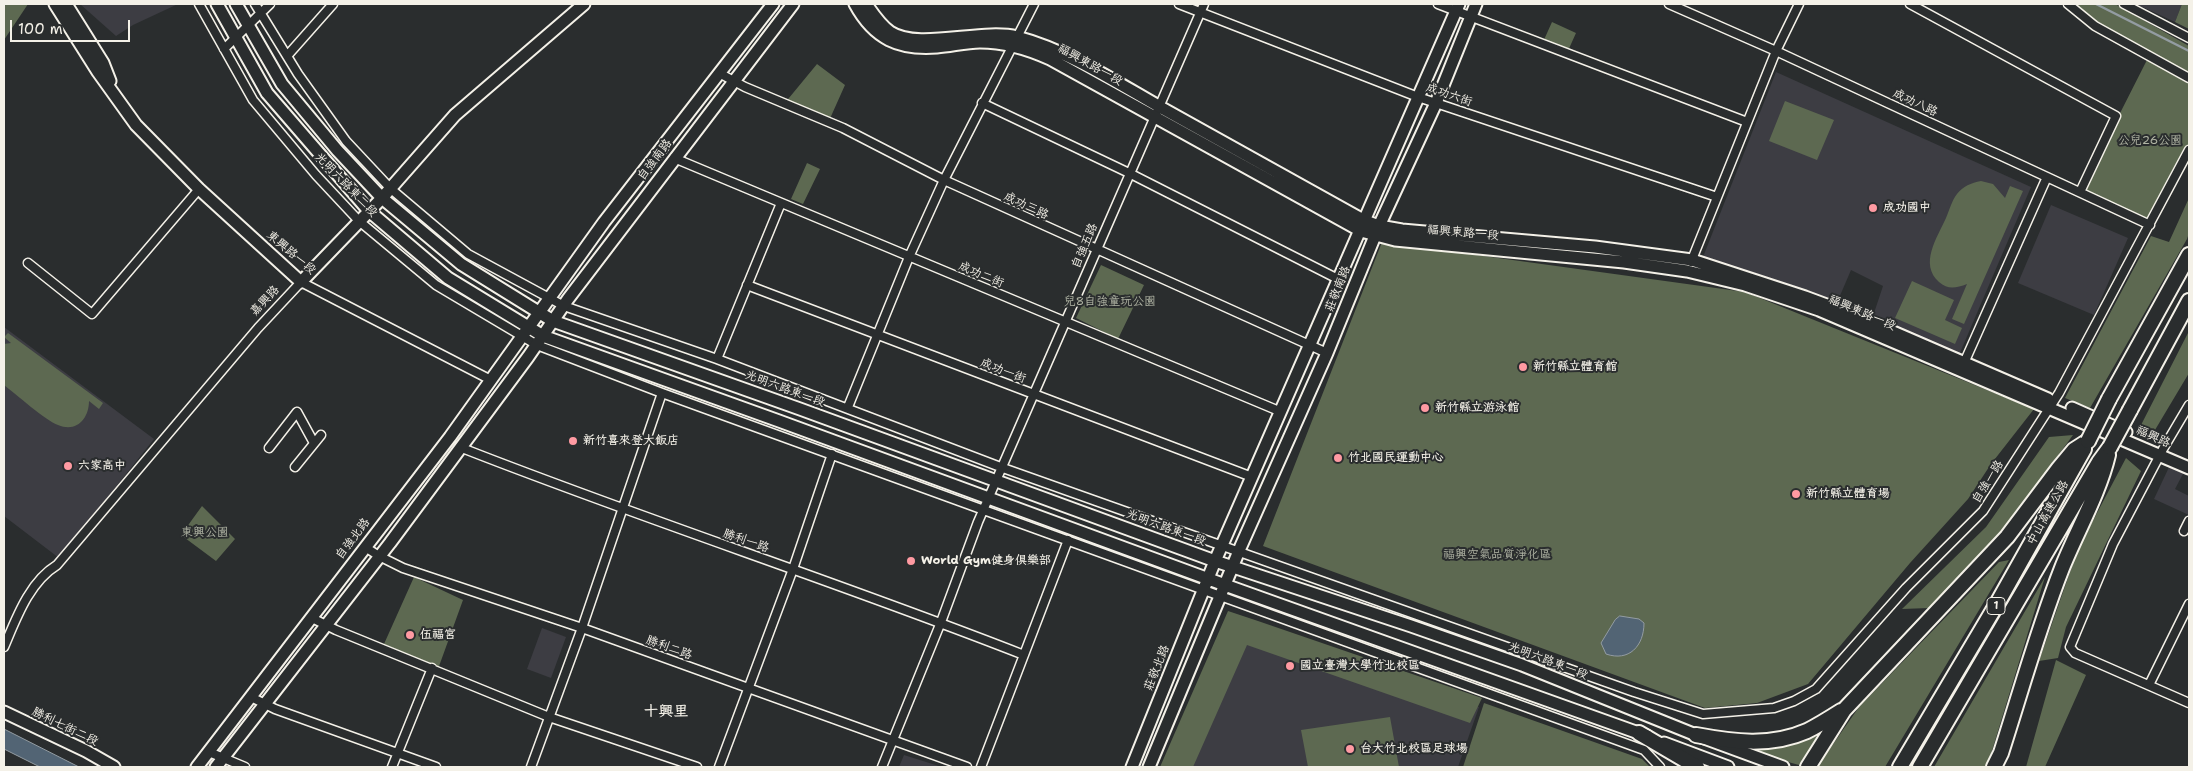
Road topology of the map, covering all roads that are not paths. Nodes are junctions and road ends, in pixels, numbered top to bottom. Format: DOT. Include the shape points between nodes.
graph roads {
  1 [pos="55,4"];
  2 [pos="66,4"];
  3 [pos="199,4"];
  4 [pos="216,4"];
  5 [pos="236,4"];
  6 [pos="255,4"];
  7 [pos="270,4"];
  8 [pos="333,4"];
  9 [pos="773,4"];
  10 [pos="793,4"];
  11 [pos="855,4"];
  12 [pos="866,4"];
  13 [pos="1034,4"];
  14 [pos="1179,4"];
  15 [pos="1204,4"];
  16 [pos="1438,4"];
  17 [pos="1476,4"];
  18 [pos="1669,4"];
  19 [pos="1799,4"];
  20 [pos="1910,4"];
  21 [pos="2068,4"];
  22 [pos="2124,4"];
  23 [pos="578,5"];
  24 [pos="1458,7"];
  25 [pos="261,13"];
  26 [pos="1199,13"];
  27 [pos="1470,17"];
  28 [pos="248,25"];
  29 [pos="236,38"];
  30 [pos="2189,38"];
  31 [pos="1014,41"];
  32 [pos="224,49"];
  33 [pos="1776,51"];
  34 [pos="287,56"];
  35 [pos="719,73"];
  36 [pos="2189,78"];
  37 [pos="733,80"];
  38 [pos="115,95"];
  39 [pos="1418,97"];
  40 [pos="982,103"];
  41 [pos="1436,103"];
  42 [pos="1156,111"];
  43 [pos="1747,122"];
  44 [pos="2189,150"];
  45 [pos="674,158"];
  46 [pos="1129,173"];
  47 [pos="2047,177"];
  48 [pos="944,180"];
  49 [pos="199,189"];
  50 [pos="391,189"];
  51 [pos="2080,192"];
  52 [pos="1717,196"];
  53 [pos="382,198"];
  54 [pos="780,203"];
  55 [pos="369,211"];
  56 [pos="359,221"];
  57 [pos="2150,225"];
  58 [pos="1363,226"];
  59 [pos="1377,231"];
  60 [pos="1096,250"];
  61 [pos="2189,255"];
  62 [pos="909,257"];
  63 [pos="28,264"];
  64 [pos="1689,265"];
  65 [pos="1338,279"];
  66 [pos="301,282"];
  67 [pos="747,285"];
  68 [pos="550,298"];
  69 [pos="2189,302"];
  70 [pos="564,306"];
  71 [pos="539,313"];
  72 [pos="553,321"];
  73 [pos="1064,322"];
  74 [pos="528,326"];
  75 [pos="878,336"];
  76 [pos="522,337"];
  77 [pos="540,340"];
  78 [pos="1308,345"];
  79 [pos="1327,353"];
  80 [pos="717,359"];
  81 [pos="1964,363"];
  82 [pos="489,379"];
  83 [pos="662,393"];
  84 [pos="1034,395"];
  85 [pos="2189,404"];
  86 [pos="2052,405"];
  87 [pos="848,407"];
  88 [pos="1279,411"];
  89 [pos="2106,427"];
  90 [pos="321,435"];
  91 [pos="2088,441"];
  92 [pos="314,443"];
  93 [pos="2110,447"];
  94 [pos="269,448"];
  95 [pos="462,448"];
  96 [pos="2162,452"];
  97 [pos="832,454"];
  98 [pos="2189,460"];
  99 [pos="294,467"];
  100 [pos="1003,468"];
  101 [pos="2189,468"];
  102 [pos="1252,477"];
  103 [pos="997,481"];
  104 [pos="990,498"];
  105 [pos="985,509"];
  106 [pos="623,510"];
  107 [pos="2189,521"];
  108 [pos="2184,531"];
  109 [pos="1068,540"];
  110 [pos="1222,546"];
  111 [pos="365,547"];
  112 [pos="1239,552"];
  113 [pos="379,556"];
  114 [pos="1215,561"];
  115 [pos="1232,567"];
  116 [pos="793,569"];
  117 [pos="1208,578"];
  118 [pos="1225,585"];
  119 [pos="1203,590"];
  120 [pos="1220,596"];
  121 [pos="2189,604"];
  122 [pos="312,618"];
  123 [pos="941,622"];
  124 [pos="326,626"];
  125 [pos="582,628"];
  126 [pos="1502,644"];
  127 [pos="4,647"];
  128 [pos="1024,654"];
  129 [pos="1522,665"];
  130 [pos="432,668"];
  131 [pos="2149,685"];
  132 [pos="749,689"];
  133 [pos="251,697"];
  134 [pos="2189,703"];
  135 [pos="265,705"];
  136 [pos="1844,710"];
  137 [pos="4,712"];
  138 [pos="1703,714"];
  139 [pos="549,717"];
  140 [pos="1639,733"];
  141 [pos="1696,735"];
  142 [pos="893,740"];
  143 [pos="209,752"];
  144 [pos="399,753"];
  145 [pos="2001,753"];
  146 [pos="220,763"];
  147 [pos="114,767"];
  148 [pos="197,767"];
  149 [pos="245,767"];
  150 [pos="392,767"];
  151 [pos="436,767"];
  152 [pos="531,767"];
  153 [pos="698,767"];
  154 [pos="718,767"];
  155 [pos="882,767"];
  156 [pos="967,767"];
  157 [pos="981,767"];
  158 [pos="1132,767"];
  159 [pos="1149,767"];
  160 [pos="1660,767"];
  161 [pos="1697,767"];
  162 [pos="1728,767"];
  163 [pos="1784,767"];
  164 [pos="1808,767"];
  165 [pos="1900,767"];
  166 [pos="1920,767"];
  167 [pos="1994,767"];
  168 [pos="2000,767"];
  1 -- 38 [label="main road, 東興路一段"];
  2 -- 38 [label="main road, 東興路一段" via="103,63"];
  3 -- 32 [label="street, 光明六路東二段"];
  4 -- 29 [label="main road, 光明六路東二段"];
  5 -- 28 [label="main road, 光明六路東二段"];
  6 -- 25 [label="street"];
  7 -- 25 [label="street"];
  8 -- 34 [label="street"];
  9 -- 35 [label="main road, 自強南路"];
  10 -- 37 [label="main road, 自強南路"];
  11 -- 31 [label="main road, 福興東路一段" via="871,26 894,43 936,47"];
  12 -- 31 [label="main road, 福興東路一段" via="878,22 904,38 980,34"];
  13 -- 31 [label="street"];
  14 -- 26 [label="street, 成功六街"];
  15 -- 26 [label="street, 自強五路"];
  16 -- 24 [label="street"];
  17 -- 27 [label="main road, 莊敬南路"];
  18 -- 33 [label="street, 成功八路"];
  19 -- 33 [label="street"];
  20 -- 51 [label="street" via="2116,116"];
  21 -- 36 [label="street" via="2095,26"];
  22 -- 30 [label="street"];
  23 -- 50 [label="main road, 嘉興路" via="455,115"];
  24 -- 27 [label="street"];
  24 -- 39 [label="main road, 莊敬南路"];
  25 -- 28 [label="street"];
  25 -- 34 [label="street"];
  26 -- 39 [label="street, 成功六街"];
  26 -- 42 [label="street, 自強五路"];
  27 -- 41 [label="main road, 莊敬南路"];
  27 -- 43 [label="street"];
  28 -- 29 [label="street"];
  28 -- 53 [label="main road, 光明六路東二段" via="282,84"];
  29 -- 32 [label="street"];
  29 -- 55 [label="main road, 光明六路東二段" via="267,93"];
  31 -- 40 [label="street"];
  31 -- 42 [label="main road, 福興東路一段"];
  32 -- 56 [label="street, 光明六路東二段" via="253,100"];
  33 -- 43 [label="street"];
  33 -- 47 [label="street, 成功八路"];
  34 -- 50 [label="street" via="346,142"];
  35 -- 37 [label="street, 成功三路"];
  35 -- 68 [label="main road, 自強南路"];
  37 -- 45 [label="main road, 自強南路"];
  37 -- 48 [label="street, 成功三路" via="842,128"];
  38 -- 49 [label="main road, 東興路一段" via="136,125"];
  39 -- 41 [label="street, 成功六街"];
  39 -- 58 [label="main road, 莊敬南路"];
  40 -- 46 [label="street"];
  40 -- 48 [label="street"];
  41 -- 52 [label="street, 成功六街"];
  41 -- 59 [label="main road, 莊敬南路"];
  42 -- 46 [label="street, 自強五路"];
  42 -- 58 [label="main road, 福興東路一段"];
  43 -- 52 [label="street"];
  44 -- 57 [label="street, 自強一路"];
  45 -- 54 [label="street, 成功二街"];
  45 -- 70 [label="main road, 自強南路"];
  46 -- 60 [label="street, 自強五路"];
  46 -- 65 [label="street"];
  47 -- 51 [label="street, 成功八路"];
  47 -- 81 [label="street"];
  48 -- 60 [label="street, 成功三路"];
  48 -- 62 [label="street"];
  49 -- 63 [label="street" via="92,314"];
  49 -- 66 [label="main road, 東興路一段"];
  50 -- 53 [label="main road, 嘉興路"];
  50 -- 68 [label="street" via="468,254"];
  51 -- 57 [label="street, 成功八路"];
  52 -- 64 [label="street"];
  53 -- 55 [label="main road, 嘉興路"];
  53 -- 71 [label="main road, 光明六路東二段" via="460,264"];
  54 -- 62 [label="street, 成功二街"];
  54 -- 67 [label="street"];
  55 -- 56 [label="main road, 嘉興路"];
  55 -- 74 [label="main road, 光明六路東二段" via="448,278"];
  56 -- 66 [label="main road, 嘉興路"];
  56 -- 76 [label="street, 光明六路東二段" via="436,285"];
  57 -- 86 [label="street, 自強一路"];
  58 -- 59 [label="main road, 福興東路一段"];
  58 -- 65 [label="main road, 莊敬南路"];
  59 -- 64 [label="main road, 福興東路一段" via="1402,230 1595,247"];
  59 -- 79 [label="main road, 莊敬南路"];
  60 -- 73 [label="street, 自強五路"];
  60 -- 78 [label="street, 成功三路"];
  61 -- 91 [label="highway, 中山高速公路 / 1, bridge"];
  62 -- 73 [label="street, 成功二街"];
  62 -- 75 [label="street"];
  64 -- 81 [label="main road, 福興東路一段" via="1805,297"];
  64 -- 86 [label="main road, 福興東路一段" via="1819,310 1961,372"];
  65 -- 78 [label="main road, 莊敬南路"];
  66 -- 82 [label="street, 東興路一段"];
  66 -- 127 [label="street, 嘉興路" via="57,565 36,584"];
  67 -- 75 [label="street, 成功一街"];
  67 -- 80 [label="street"];
  68 -- 70 [label="street, 光明六路東一段"];
  68 -- 71 [label="main road, 自強南路"];
  69 -- 93 [label="highway, 中山高速公路 / 1, bridge"];
  70 -- 72 [label="main road, 自強南路"];
  70 -- 80 [label="street, 光明六路東一段"];
  71 -- 72 [label="main road, 光明六路東一段"];
  71 -- 74 [label="main road, 自強南路"];
  72 -- 77 [label="main road, 自強南路"];
  72 -- 103 [label="main road, 光明六路東一段"];
  73 -- 84 [label="street, 自強五路"];
  73 -- 88 [label="street, 成功二街"];
  74 -- 76 [label="main road, 自強北路"];
  74 -- 77 [label="main road"];
  75 -- 84 [label="street, 成功一街"];
  75 -- 87 [label="street"];
  76 -- 77 [label="street"];
  76 -- 82 [label="main road, 自強北路"];
  77 -- 83 [label="street"];
  77 -- 95 [label="main road"];
  77 -- 104 [label="main road"];
  78 -- 79 [label="street, 成功三路"];
  78 -- 88 [label="main road, 莊敬南路"];
  79 -- 112 [label="main road, 莊敬南路"];
  80 -- 87 [label="street, 光明六路東一段"];
  81 -- 86 [label="main road, 福興東路一段"];
  82 -- 111 [label="main road, 自強北路"];
  83 -- 97 [label="street"];
  83 -- 106 [label="street"];
  84 -- 100 [label="street, 自強五路"];
  84 -- 102 [label="street, 成功一街"];
  85 -- 96 [label="street"];
  86 -- 89 [label="main road, 福興東路一段"];
  86 -- 138 [label="street, 自強一路" via="1983,512 1906,588 1816,690 1774,708"];
  87 -- 100 [label="street, 光明六路東一段"];
  88 -- 102 [label="main road, 莊敬南路"];
  89 -- 96 [label="main road, 福興路"];
  90 -- 92 [label="street"];
  91 -- 136 [label="highway" via="2074,450 2008,537"];
  91 -- 165 [label="highway, 中山高速公路 / 1"];
  92 -- 94 [label="street" via="297,412"];
  92 -- 99 [label="street"];
  93 -- 145 [label="highway" via="2103,476 2062,570 2030,656"];
  93 -- 166 [label="highway, 中山高速公路 / 1"];
  95 -- 106 [label="street, 勝利一路"];
  95 -- 113 [label="main road"];
  96 -- 98 [label="main road, 福興路"];
  96 -- 101 [label="main road, 福興路"];
  96 -- 131 [label="street" via="2113,544 2070,647 2075,653"];
  97 -- 105 [label="street"];
  97 -- 116 [label="street"];
  100 -- 103 [label="street, 自強五路"];
  100 -- 110 [label="street, 光明六路東一段"];
  102 -- 110 [label="main road, 莊敬南路"];
  103 -- 104 [label="street, 自強五路"];
  103 -- 114 [label="main road, 光明六路東一段"];
  104 -- 105 [label="street, 自強五路"];
  104 -- 117 [label="main road"];
  105 -- 109 [label="street"];
  105 -- 123 [label="street, 自強五路"];
  106 -- 116 [label="street, 勝利一路"];
  106 -- 125 [label="street"];
  107 -- 108 [label="street"];
  109 -- 119 [label="street"];
  109 -- 128 [label="street"];
  110 -- 112 [label="street, 光明六路東一段"];
  110 -- 114 [label="main road, 莊敬南路"];
  111 -- 113 [label="street, 勝利二路"];
  111 -- 122 [label="main road, 自強北路"];
  112 -- 115 [label="main road, 莊敬南路"];
  112 -- 126 [label="street, 光明六路東一段"];
  113 -- 124 [label="main road"];
  113 -- 125 [label="street, 勝利二路" via="403,568"];
  114 -- 115 [label="main road, 光明六路東一段"];
  114 -- 117 [label="main road, 莊敬南路"];
  115 -- 118 [label="main road, 莊敬南路"];
  115 -- 129 [label="main road, 光明六路東一段"];
  116 -- 123 [label="street, 勝利一路"];
  116 -- 132 [label="street"];
  117 -- 118 [label="main road"];
  117 -- 119 [label="main road, 莊敬北路"];
  118 -- 120 [label="main road"];
  118 -- 140 [label="main road"];
  119 -- 120 [label="street"];
  119 -- 158 [label="main road, 莊敬北路"];
  120 -- 159 [label="main road"];
  120 -- 160 [label="street" via="1644,750"];
  121 -- 131 [label="street"];
  122 -- 124 [label="street"];
  122 -- 133 [label="main road, 自強北路"];
  123 -- 128 [label="street, 勝利一路"];
  123 -- 142 [label="street, 自強五路"];
  124 -- 130 [label="street"];
  124 -- 135 [label="main road"];
  125 -- 132 [label="street, 勝利二路"];
  125 -- 139 [label="street"];
  126 -- 129 [label="street"];
  126 -- 138 [label="street, 光明六路東一段"];
  128 -- 157 [label="street"];
  129 -- 141 [label="main road, 光明六路東一段"];
  130 -- 139 [label="street"];
  130 -- 144 [label="street"];
  131 -- 134 [label="street"];
  132 -- 142 [label="street, 勝利二路"];
  132 -- 154 [label="street"];
  133 -- 135 [label="street"];
  133 -- 143 [label="main road, 自強北路"];
  135 -- 144 [label="street"];
  135 -- 146 [label="main road"];
  136 -- 141 [label="highway" via="1807,731 1772,741 1741,742"];
  136 -- 164 [label="highway"];
  137 -- 147 [label="main road, 勝利七街二段"];
  139 -- 152 [label="street"];
  139 -- 153 [label="street"];
  140 -- 161 [label="highway"];
  140 -- 162 [label="main road"];
  141 -- 163 [label="main road, 光明六路東一段"];
  142 -- 155 [label="street, 自強五路"];
  142 -- 156 [label="street, 勝利二路"];
  143 -- 146 [label="street"];
  143 -- 148 [label="main road, 自強北路"];
  144 -- 150 [label="street"];
  144 -- 151 [label="street"];
  145 -- 167 [label="highway"];
  145 -- 168 [label="highway"];
  146 -- 149 [label="street"];
}
